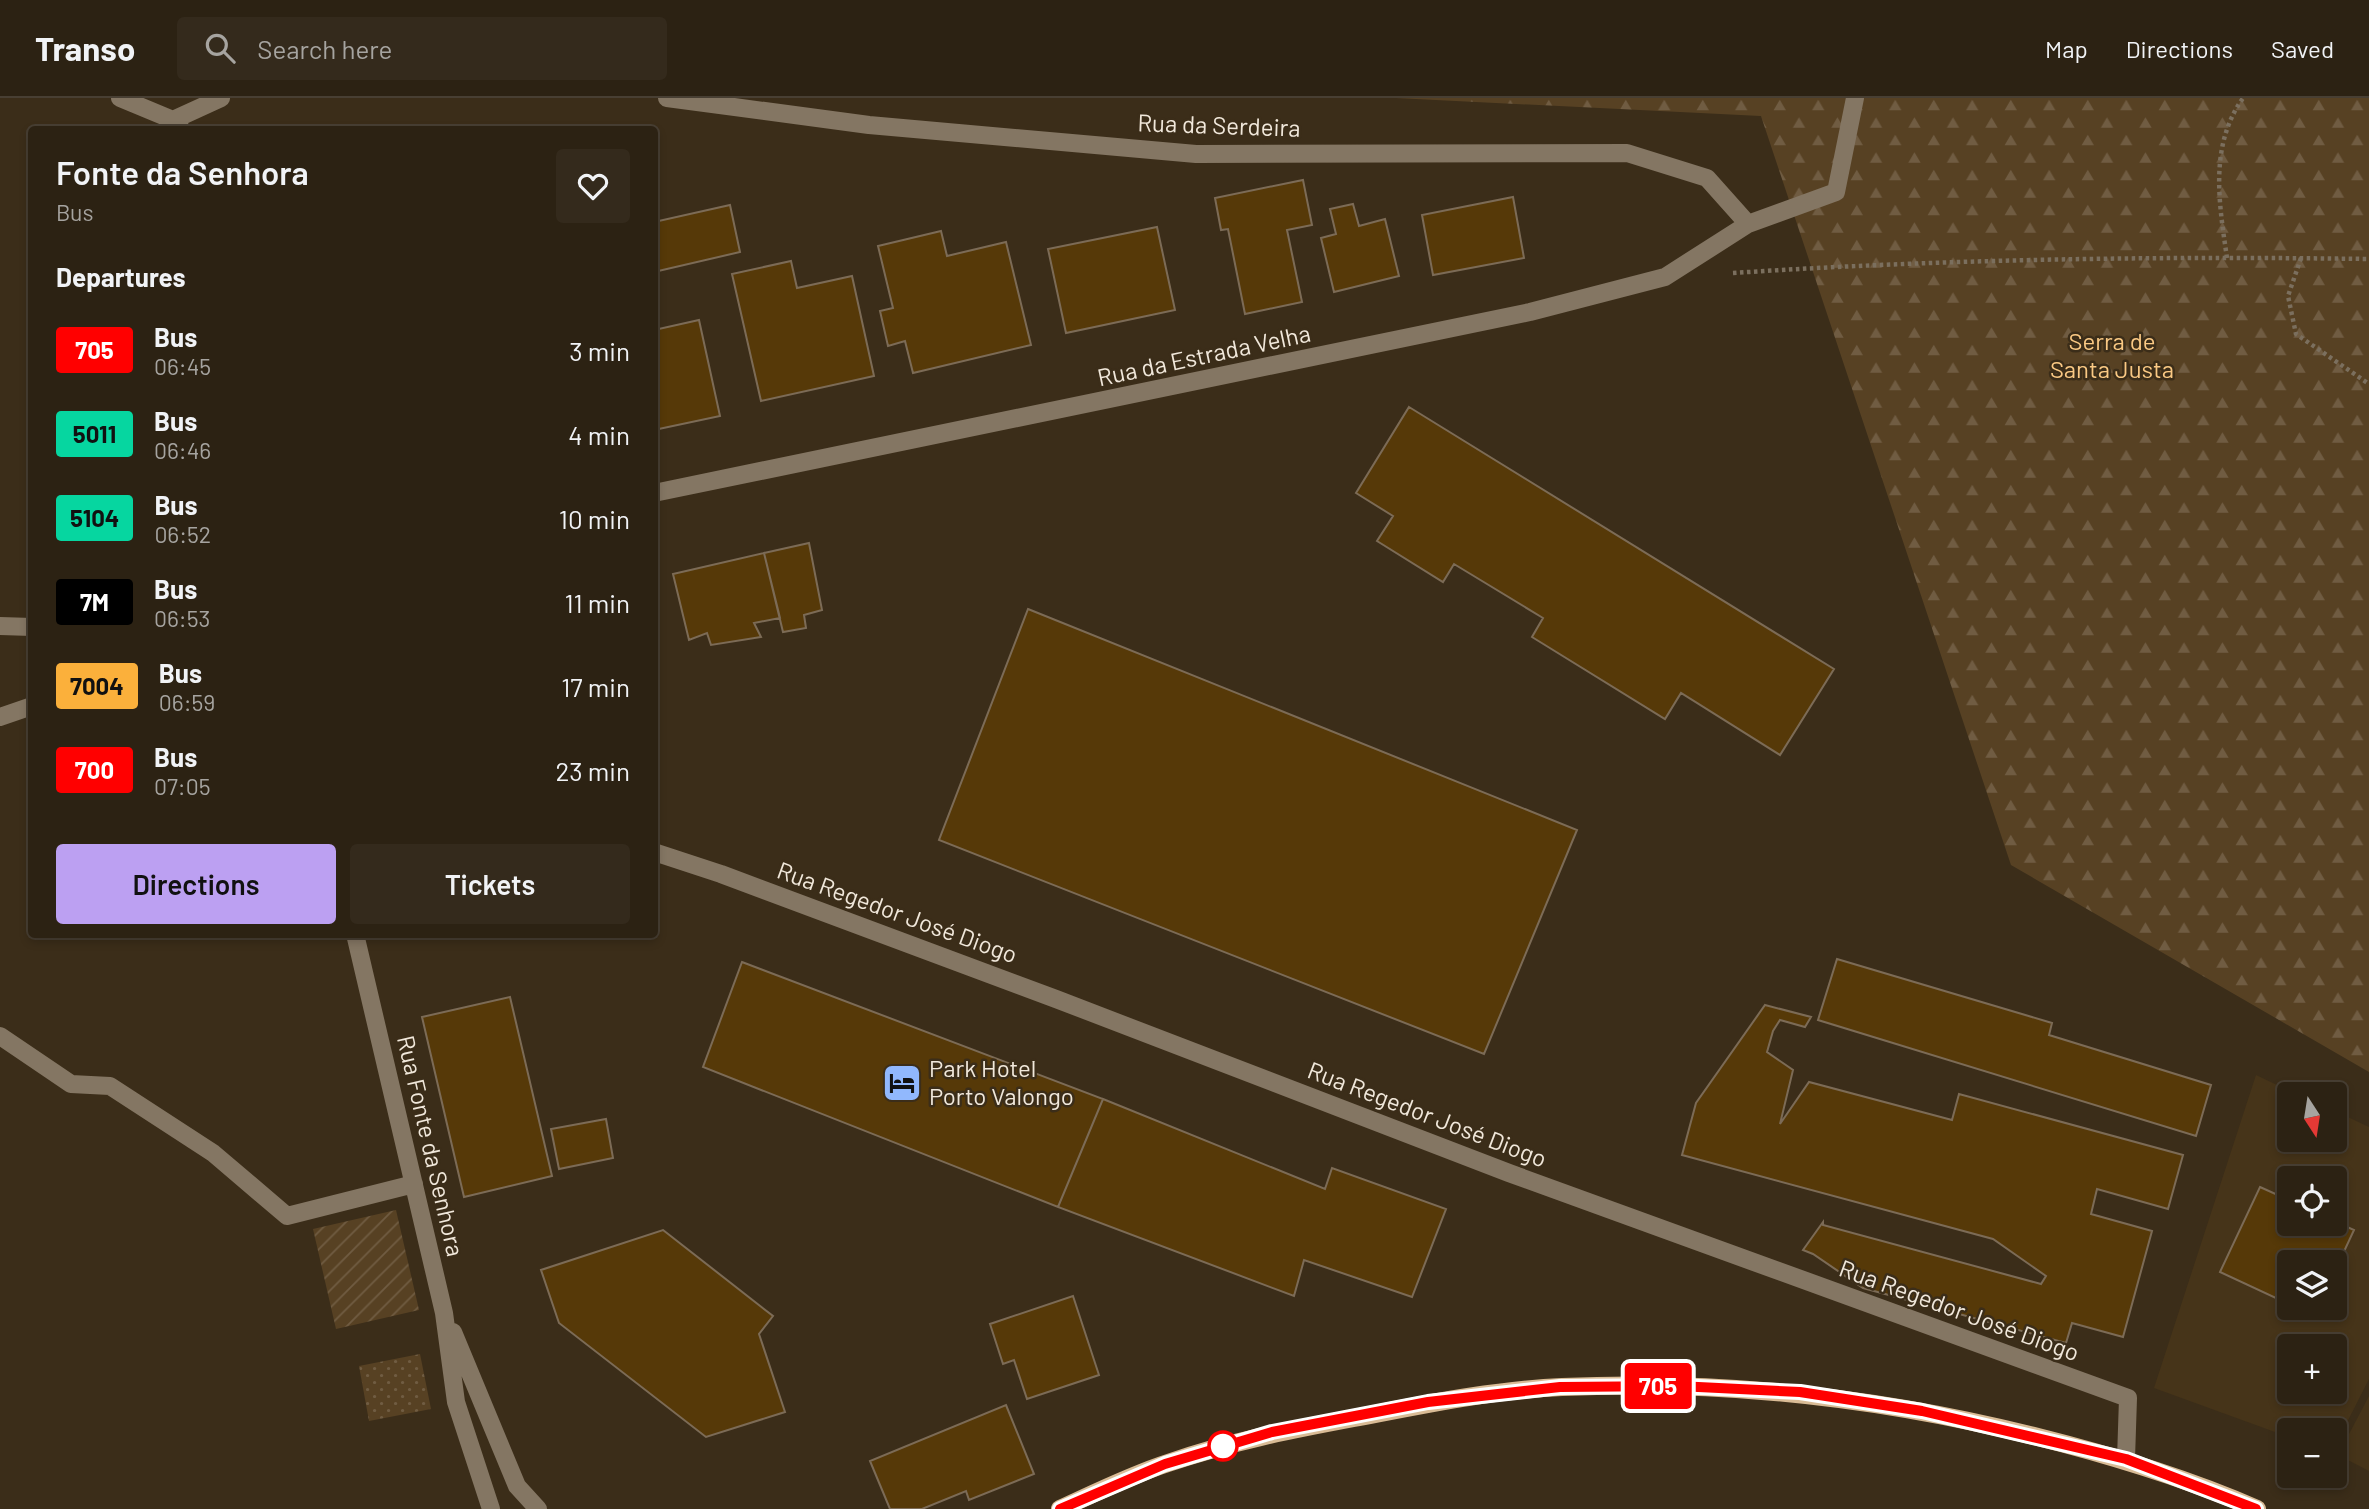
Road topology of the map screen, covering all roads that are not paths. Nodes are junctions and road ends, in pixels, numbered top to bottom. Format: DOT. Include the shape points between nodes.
graph roads {
  1 [pos="120,98"];
  2 [pos="221,98"];
  3 [pos="667,98"];
  4 [pos="1855,98"];
  5 [pos="178,125"];
  6 [pos="1748,224"];
  7 [pos="658,492"];
  8 [pos="0,626"];
  9 [pos="28,627"];
  10 [pos="28,707"];
  11 [pos="0,717"];
  12 [pos="658,853"];
  13 [pos="356,938"];
  14 [pos="365,938"];
  15 [pos="368,990"];
  16 [pos="0,1036"];
  17 [pos="414,1184"];
  18 [pos="444,1313"];
  19 [pos="2126,1459"];
  20 [pos="491,1509"];
  21 [pos="538,1509"];
  22 [pos="1060,1509"];
  23 [pos="2257,1509"];
  1 -- 5 [label="street"];
  2 -- 5 [label="street"];
  3 -- 6 [label="street, Rua da Serdeira" via="869,125 1196,153 1627,153 1707,178"];
  4 -- 6 [label="street, Rua da Estrada Velha" via="1836,192"];
  6 -- 7 [label="street, Rua da Estrada Velha" via="1665,277 1530,312"];
  8 -- 9 [label="street"];
  10 -- 11 [label="street"];
  12 -- 19 [label="street, Rua Regedor José Diogo" via="1056,999 1509,1173 2128,1398"];
  13 -- 15 [label="street, Rua Fonte da Senhora"];
  14 -- 15 [label="street, Rua Fonte da Senhora"];
  15 -- 17 [label="street, Rua Fonte da Senhora"];
  16 -- 17 [label="street" via="71,1084 110,1086 212,1153 287,1216"];
  17 -- 18 [label="street, Rua Fonte da Senhora"];
  18 -- 20 [label="street, Rua Fonte da Senhora" via="456,1402"];
  18 -- 21 [label="street, Rua Fonte da Senhora" via="517,1486"];
  19 -- 22 [label="main road" via="1898,1406 1800,1392 1701,1386 1560,1387 1428,1402 1272,1432 1165,1464"];
  19 -- 23 [label="main road"];
}
